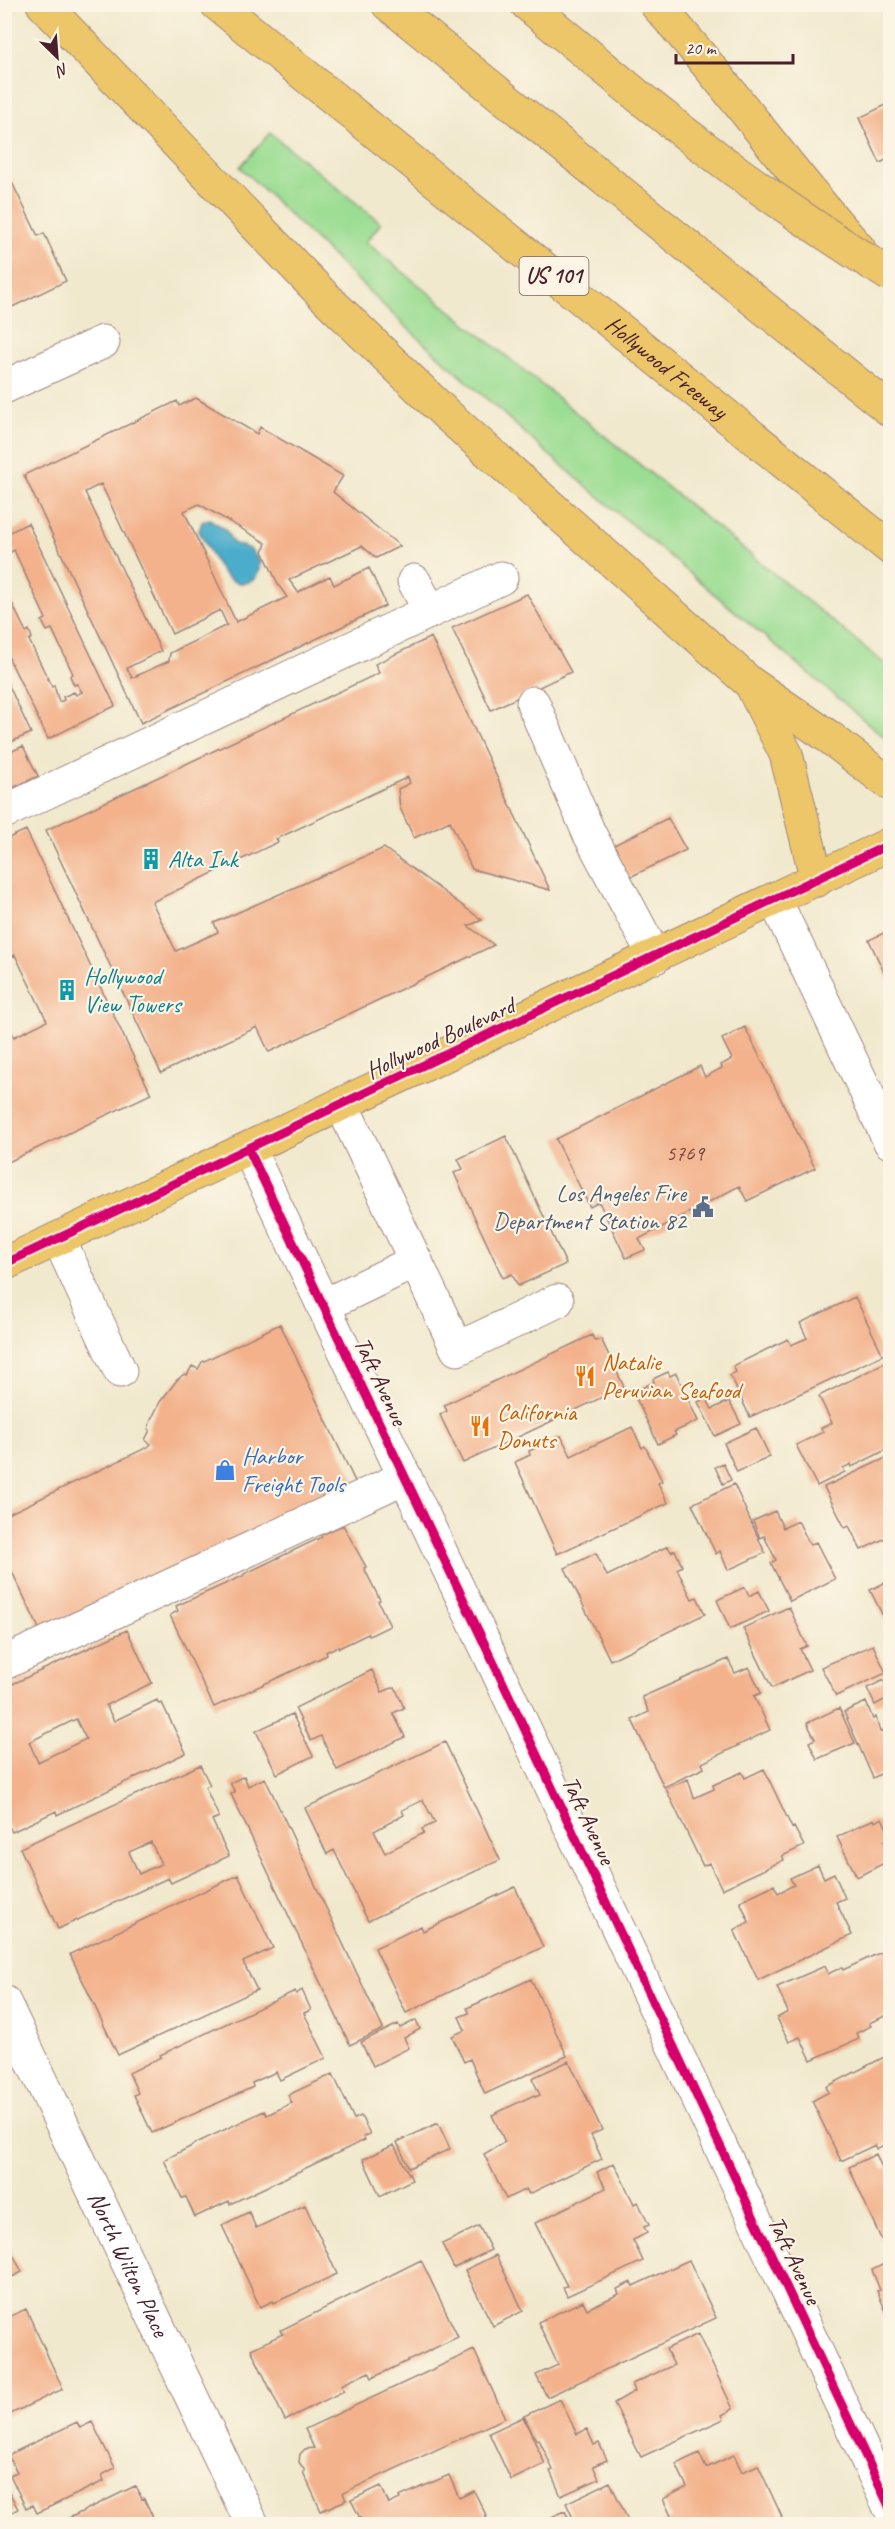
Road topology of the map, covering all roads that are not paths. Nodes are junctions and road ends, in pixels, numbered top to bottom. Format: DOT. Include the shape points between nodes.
graph roads {
  1 [pos="43,4"];
  2 [pos="217,4"];
  3 [pos="388,4"];
  4 [pos="527,4"];
  5 [pos="656,4"];
  6 [pos="891,275"];
  7 [pos="891,284"];
  8 [pos="103,342"];
  9 [pos="4,387"];
  10 [pos="891,410"];
  11 [pos="891,548"];
  12 [pos="501,578"];
  13 [pos="414,580"];
  14 [pos="430,611"];
  15 [pos="750,683"];
  16 [pos="533,703"];
  17 [pos="891,784"];
  18 [pos="4,812"];
  19 [pos="891,844"];
  20 [pos="817,880"];
  21 [pos="775,900"];
  22 [pos="655,957"];
  23 [pos="342,1105"];
  24 [pos="891,1142"];
  25 [pos="249,1150"];
  26 [pos="59,1239"];
  27 [pos="416,1261"];
  28 [pos="4,1264"];
  29 [pos="557,1301"];
  30 [pos="323,1306"];
  31 [pos="120,1371"];
  32 [pos="405,1477"];
  33 [pos="4,1663"];
  34 [pos="4,2002"];
  35 [pos="891,2508"];
  36 [pos="252,2524"];
  1 -- 15 [label="main road" via="378,351"];
  2 -- 11 [label="main road, Hollywood Freeway / US 101"];
  3 -- 10 [label="main road"];
  4 -- 6 [label="main road, bridge" via="741,177"];
  5 -- 7 [label="main road" via="819,204"];
  8 -- 9 [label="street"];
  12 -- 14 [label="street"];
  13 -- 14 [label="street"];
  14 -- 18 [label="street"];
  15 -- 17 [label="main road"];
  15 -- 20 [label="main road" via="795,780"];
  16 -- 22 [label="street" via="590,833"];
  19 -- 20 [label="main road, Hollywood Boulevard"];
  20 -- 21 [label="main road, Hollywood Boulevard"];
  21 -- 22 [label="main road, Hollywood Boulevard"];
  21 -- 24 [label="street"];
  22 -- 23 [label="main road, Hollywood Boulevard"];
  23 -- 25 [label="main road, Hollywood Boulevard"];
  23 -- 27 [label="street"];
  25 -- 26 [label="main road, Hollywood Boulevard"];
  25 -- 30 [label="street, Taft Avenue"];
  26 -- 28 [label="main road, Hollywood Boulevard"];
  26 -- 31 [label="street"];
  27 -- 29 [label="street" via="457,1349"];
  27 -- 30 [label="street"];
  30 -- 32 [label="street, Taft Avenue"];
  32 -- 33 [label="street"];
  32 -- 35 [label="street, Taft Avenue"];
  34 -- 36 [label="street, North Wilton Place"];
}
